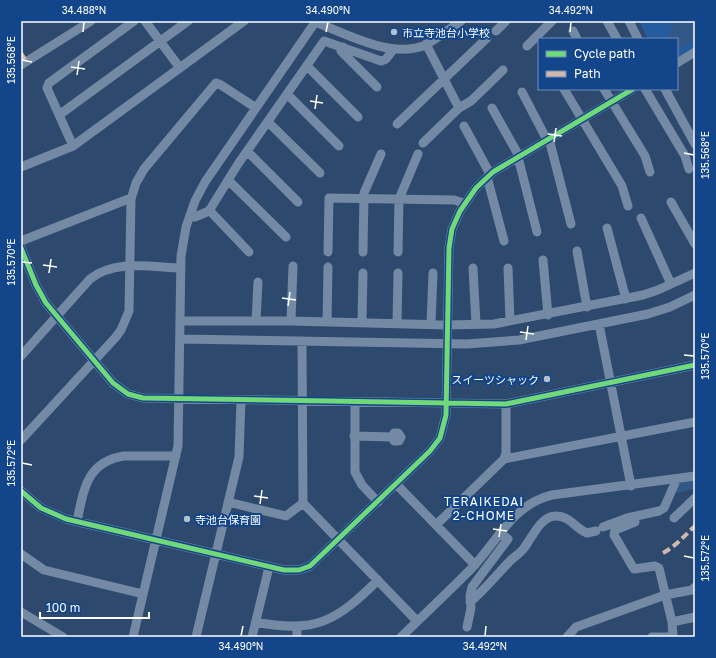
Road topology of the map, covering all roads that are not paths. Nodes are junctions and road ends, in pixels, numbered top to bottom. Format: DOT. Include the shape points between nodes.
graph roads {
  1 [pos="91,21"];
  2 [pos="134,21"];
  3 [pos="145,21"];
  4 [pos="188,21"];
  5 [pos="244,21"];
  6 [pos="461,21"];
  7 [pos="506,21"];
  8 [pos="552,21"];
  9 [pos="607,21"];
  10 [pos="629,21"];
  11 [pos="315,22"];
  12 [pos="496,31"];
  13 [pos="487,38"];
  14 [pos="616,38"];
  15 [pos="638,38"];
  16 [pos="160,42"];
  17 [pos="426,44"];
  18 [pos="527,46"];
  19 [pos="343,47"];
  20 [pos="393,50"];
  21 [pos="695,52"];
  22 [pos="21,53"];
  23 [pos="678,62"];
  24 [pos="24,63"];
  25 [pos="307,66"];
  26 [pos="180,68"];
  27 [pos="503,70"];
  28 [pos="444,79"];
  29 [pos="377,87"];
  30 [pos="565,90"];
  31 [pos="605,90"];
  32 [pos="631,90"];
  33 [pos="646,90"];
  34 [pos="666,90"];
  35 [pos="522,92"];
  36 [pos="287,94"];
  37 [pos="612,102"];
  38 [pos="256,108"];
  39 [pos="459,108"];
  40 [pos="492,108"];
  41 [pos="59,115"];
  42 [pos="358,117"];
  43 [pos="581,120"];
  44 [pos="268,122"];
  45 [pos="397,124"];
  46 [pos="464,126"];
  47 [pos="693,137"];
  48 [pos="548,139"];
  49 [pos="423,144"];
  50 [pos="73,146"];
  51 [pos="339,146"];
  52 [pos="247,151"];
  53 [pos="381,154"];
  54 [pos="418,154"];
  55 [pos="518,157"];
  56 [pos="21,167"];
  57 [pos="689,170"];
  58 [pos="650,172"];
  59 [pos="320,174"];
  60 [pos="488,175"];
  61 [pos="228,180"];
  62 [pos="131,198"];
  63 [pos="364,199"];
  64 [pos="399,199"];
  65 [pos="298,202"];
  66 [pos="671,202"];
  67 [pos="464,203"];
  68 [pos="628,206"];
  69 [pos="209,210"];
  70 [pos="190,215"];
  71 [pos="641,218"];
  72 [pos="571,224"];
  73 [pos="607,228"];
  74 [pos="537,232"];
  75 [pos="286,237"];
  76 [pos="21,241"];
  77 [pos="504,241"];
  78 [pos="695,244"];
  79 [pos="21,248"];
  80 [pos="249,252"];
  81 [pos="328,252"];
  82 [pos="363,252"];
  83 [pos="398,252"];
  84 [pos="577,252"];
  85 [pos="543,260"];
  86 [pos="293,266"];
  87 [pos="130,267"];
  88 [pos="328,267"];
  89 [pos="181,268"];
  90 [pos="473,268"];
  91 [pos="508,268"];
  92 [pos="362,273"];
  93 [pos="398,273"];
  94 [pos="432,273"];
  95 [pos="695,273"];
  96 [pos="258,282"];
  97 [pos="671,284"];
  98 [pos="695,295"];
  99 [pos="626,299"];
  100 [pos="586,307"];
  101 [pos="548,315"];
  102 [pos="57,316"];
  103 [pos="180,321"];
  104 [pos="256,321"];
  105 [pos="291,321"];
  106 [pos="327,322"];
  107 [pos="362,322"];
  108 [pos="510,322"];
  109 [pos="397,323"];
  110 [pos="431,324"];
  111 [pos="476,324"];
  112 [pos="599,324"];
  113 [pos="448,325"];
  114 [pos="180,339"];
  115 [pos="302,341"];
  116 [pos="447,344"];
  117 [pos="22,352"];
  118 [pos="94,360"];
  119 [pos="695,365"];
  120 [pos="611,383"];
  121 [pos="179,399"];
  122 [pos="241,400"];
  123 [pos="301,401"];
  124 [pos="355,402"];
  125 [pos="446,403"];
  126 [pos="506,404"];
  127 [pos="695,422"];
  128 [pos="354,436"];
  129 [pos="622,436"];
  130 [pos="392,437"];
  131 [pos="21,440"];
  132 [pos="176,456"];
  133 [pos="504,458"];
  134 [pos="695,476"];
  135 [pos="674,479"];
  136 [pos="396,484"];
  137 [pos="631,486"];
  138 [pos="21,491"];
  139 [pos="695,498"];
  140 [pos="228,502"];
  141 [pos="378,502"];
  142 [pos="303,503"];
  143 [pos="674,518"];
  144 [pos="77,521"];
  145 [pos="635,522"];
  146 [pos="436,525"];
  147 [pos="501,534"];
  148 [pos="156,540"];
  149 [pos="339,540"];
  150 [pos="21,554"];
  151 [pos="216,554"];
  152 [pos="475,565"];
  153 [pos="269,566"];
  154 [pos="378,580"];
  155 [pos="695,588"];
  156 [pos="143,594"];
  157 [pos="665,595"];
  158 [pos="470,602"];
  159 [pos="21,612"];
  160 [pos="695,617"];
  161 [pos="417,621"];
  162 [pos="256,622"];
  163 [pos="672,622"];
  164 [pos="297,627"];
  165 [pos="467,627"];
  166 [pos="63,637"];
  167 [pos="133,637"];
  168 [pos="196,637"];
  169 [pos="252,637"];
  170 [pos="298,637"];
  171 [pos="401,637"];
  172 [pos="567,637"];
  173 [pos="652,637"];
  174 [pos="673,637"];
  1 -- 24 [label="street"];
  2 -- 41 [label="street" via="49,82 47,88"];
  3 -- 16 [label="street"];
  4 -- 16 [label="street"];
  5 -- 26 [label="street"];
  6 -- 17 [label="street"];
  7 -- 12 [label="street"];
  8 -- 18 [label="street"];
  9 -- 14 [label="street"];
  10 -- 15 [label="street"];
  11 -- 20 [label="street"];
  11 -- 38 [label="street"];
  13 -- 28 [label="street"];
  16 -- 26 [label="street"];
  16 -- 41 [label="street"];
  17 -- 20 [label="street" via="414,49"];
  17 -- 28 [label="street"];
  19 -- 20 [label="street" via="381,61 386,60"];
  19 -- 25 [label="street" via="324,41"];
  19 -- 29 [label="street" via="341,51"];
  21 -- 23 [label="street"];
  22 -- 24 [label="street"];
  25 -- 36 [label="street"];
  25 -- 42 [label="street"];
  26 -- 50 [label="street"];
  27 -- 39 [label="street" via="471,101"];
  28 -- 39 [label="street"];
  28 -- 45 [label="street"];
  30 -- 43 [label="street"];
  31 -- 37 [label="street"];
  32 -- 37 [label="street"];
  33 -- 57 [label="street" via="685,156"];
  34 -- 47 [label="street"];
  35 -- 48 [label="street"];
  36 -- 44 [label="street"];
  36 -- 51 [label="street"];
  37 -- 43 [label="street"];
  37 -- 58 [label="street" via="645,156"];
  38 -- 62 [label="street" via="218,83 213,85 144,169"];
  38 -- 70 [label="street" via="205,182"];
  39 -- 49 [label="street"];
  40 -- 55 [label="street"];
  41 -- 50 [label="street"];
  43 -- 48 [label="street"];
  43 -- 68 [label="street" via="622,186"];
  44 -- 52 [label="street"];
  44 -- 59 [label="street"];
  46 -- 60 [label="street"];
  48 -- 55 [label="street"];
  48 -- 72 [label="street"];
  50 -- 56 [label="street"];
  52 -- 61 [label="street"];
  52 -- 65 [label="street"];
  53 -- 63 [label="street" via="364,193"];
  54 -- 64 [label="street"];
  55 -- 60 [label="street"];
  55 -- 74 [label="street"];
  60 -- 67 [label="street"];
  60 -- 77 [label="street"];
  61 -- 69 [label="street"];
  61 -- 75 [label="street"];
  62 -- 76 [label="street"];
  62 -- 87 [label="street"];
  63 -- 64 [label="street"];
  63 -- 81 [label="street" via="329,198"];
  63 -- 82 [label="street"];
  64 -- 67 [label="street" via="454,200"];
  64 -- 83 [label="street"];
  66 -- 78 [label="street"];
  67 -- 113 [label="street" via="452,229 449,248"];
  69 -- 70 [label="street" via="195,217"];
  69 -- 80 [label="street"];
  70 -- 89 [label="street" via="183,242"];
  71 -- 97 [label="street"];
  73 -- 99 [label="street"];
  79 -- 102 [label="street" via="41,295"];
  84 -- 100 [label="street"];
  85 -- 101 [label="street"];
  86 -- 105 [label="street"];
  87 -- 89 [label="street"];
  87 -- 102 [label="street" via="110,268 96,275"];
  87 -- 118 [label="street" via="129,306 125,322 115,338"];
  88 -- 106 [label="street"];
  89 -- 103 [label="street"];
  90 -- 111 [label="street"];
  91 -- 108 [label="street"];
  92 -- 107 [label="street"];
  93 -- 109 [label="street"];
  94 -- 110 [label="street"];
  95 -- 97 [label="street"];
  96 -- 104 [label="street"];
  97 -- 99 [label="street"];
  98 -- 112 [label="street" via="648,314"];
  99 -- 100 [label="street"];
  100 -- 101 [label="street"];
  101 -- 108 [label="street"];
  102 -- 117 [label="street"];
  102 -- 118 [label="street"];
  103 -- 104 [label="street"];
  103 -- 114 [label="street"];
  104 -- 105 [label="street"];
  105 -- 106 [label="street"];
  106 -- 107 [label="street"];
  107 -- 109 [label="street"];
  108 -- 111 [label="street"];
  109 -- 110 [label="street"];
  110 -- 113 [label="street"];
  111 -- 113 [label="street"];
  112 -- 116 [label="street" via="498,343"];
  112 -- 120 [label="street"];
  113 -- 116 [label="street"];
  114 -- 115 [label="street"];
  114 -- 121 [label="street"];
  115 -- 116 [label="street"];
  115 -- 123 [label="street"];
  116 -- 125 [label="street"];
  118 -- 121 [label="street" via="113,383 128,394 143,398"];
  118 -- 131 [label="street"];
  119 -- 120 [label="street"];
  120 -- 126 [label="street"];
  120 -- 129 [label="street"];
  121 -- 122 [label="street"];
  121 -- 132 [label="street" via="179,438"];
  122 -- 123 [label="street"];
  122 -- 140 [label="street" via="239,457"];
  123 -- 124 [label="street"];
  123 -- 142 [label="street"];
  124 -- 125 [label="street"];
  124 -- 128 [label="street"];
  125 -- 126 [label="street"];
  125 -- 136 [label="street" via="445,423 440,438"];
  126 -- 133 [label="street"];
  127 -- 129 [label="street"];
  128 -- 130 [label="street"];
  128 -- 141 [label="street" via="355,472 362,485"];
  129 -- 133 [label="street"];
  129 -- 137 [label="street"];
  132 -- 144 [label="street" via="124,456 115,457 101,464 87,482"];
  132 -- 148 [label="street"];
  133 -- 146 [label="street"];
  134 -- 135 [label="street"];
  135 -- 137 [label="street"];
  135 -- 158 [label="street" via="675,483 664,508 659,511 627,518 587,533 571,521 558,516 550,517 534,531 524,549"];
  136 -- 141 [label="street"];
  136 -- 146 [label="street"];
  137 -- 147 [label="street" via="552,495 535,500 521,510"];
  138 -- 144 [label="street" via="48,512"];
  139 -- 143 [label="street"];
  140 -- 142 [label="street" via="286,516"];
  140 -- 151 [label="street"];
  141 -- 149 [label="street"];
  142 -- 149 [label="street"];
  144 -- 148 [label="street"];
  145 -- 157 [label="street" via="615,530 614,535 634,568 658,567"];
  146 -- 152 [label="street"];
  147 -- 152 [label="street"];
  147 -- 158 [label="street" via="508,539 472,587"];
  148 -- 151 [label="street"];
  148 -- 156 [label="street"];
  149 -- 153 [label="street" via="316,562 305,568 284,570"];
  149 -- 154 [label="street"];
  150 -- 156 [label="street" via="44,570"];
  151 -- 153 [label="street"];
  151 -- 168 [label="street"];
  152 -- 161 [label="street"];
  153 -- 162 [label="street"];
  154 -- 161 [label="street"];
  154 -- 164 [label="street" via="341,613 318,623"];
  155 -- 157 [label="street"];
  156 -- 167 [label="street"];
  157 -- 163 [label="street"];
  157 -- 172 [label="street" via="576,627"];
  158 -- 165 [label="street"];
  159 -- 166 [label="street"];
  160 -- 163 [label="street"];
  161 -- 171 [label="street"];
  162 -- 164 [label="street"];
  162 -- 169 [label="street"];
  163 -- 174 [label="street"];
  164 -- 170 [label="street"];
  173 -- 174 [label="street"];
}
